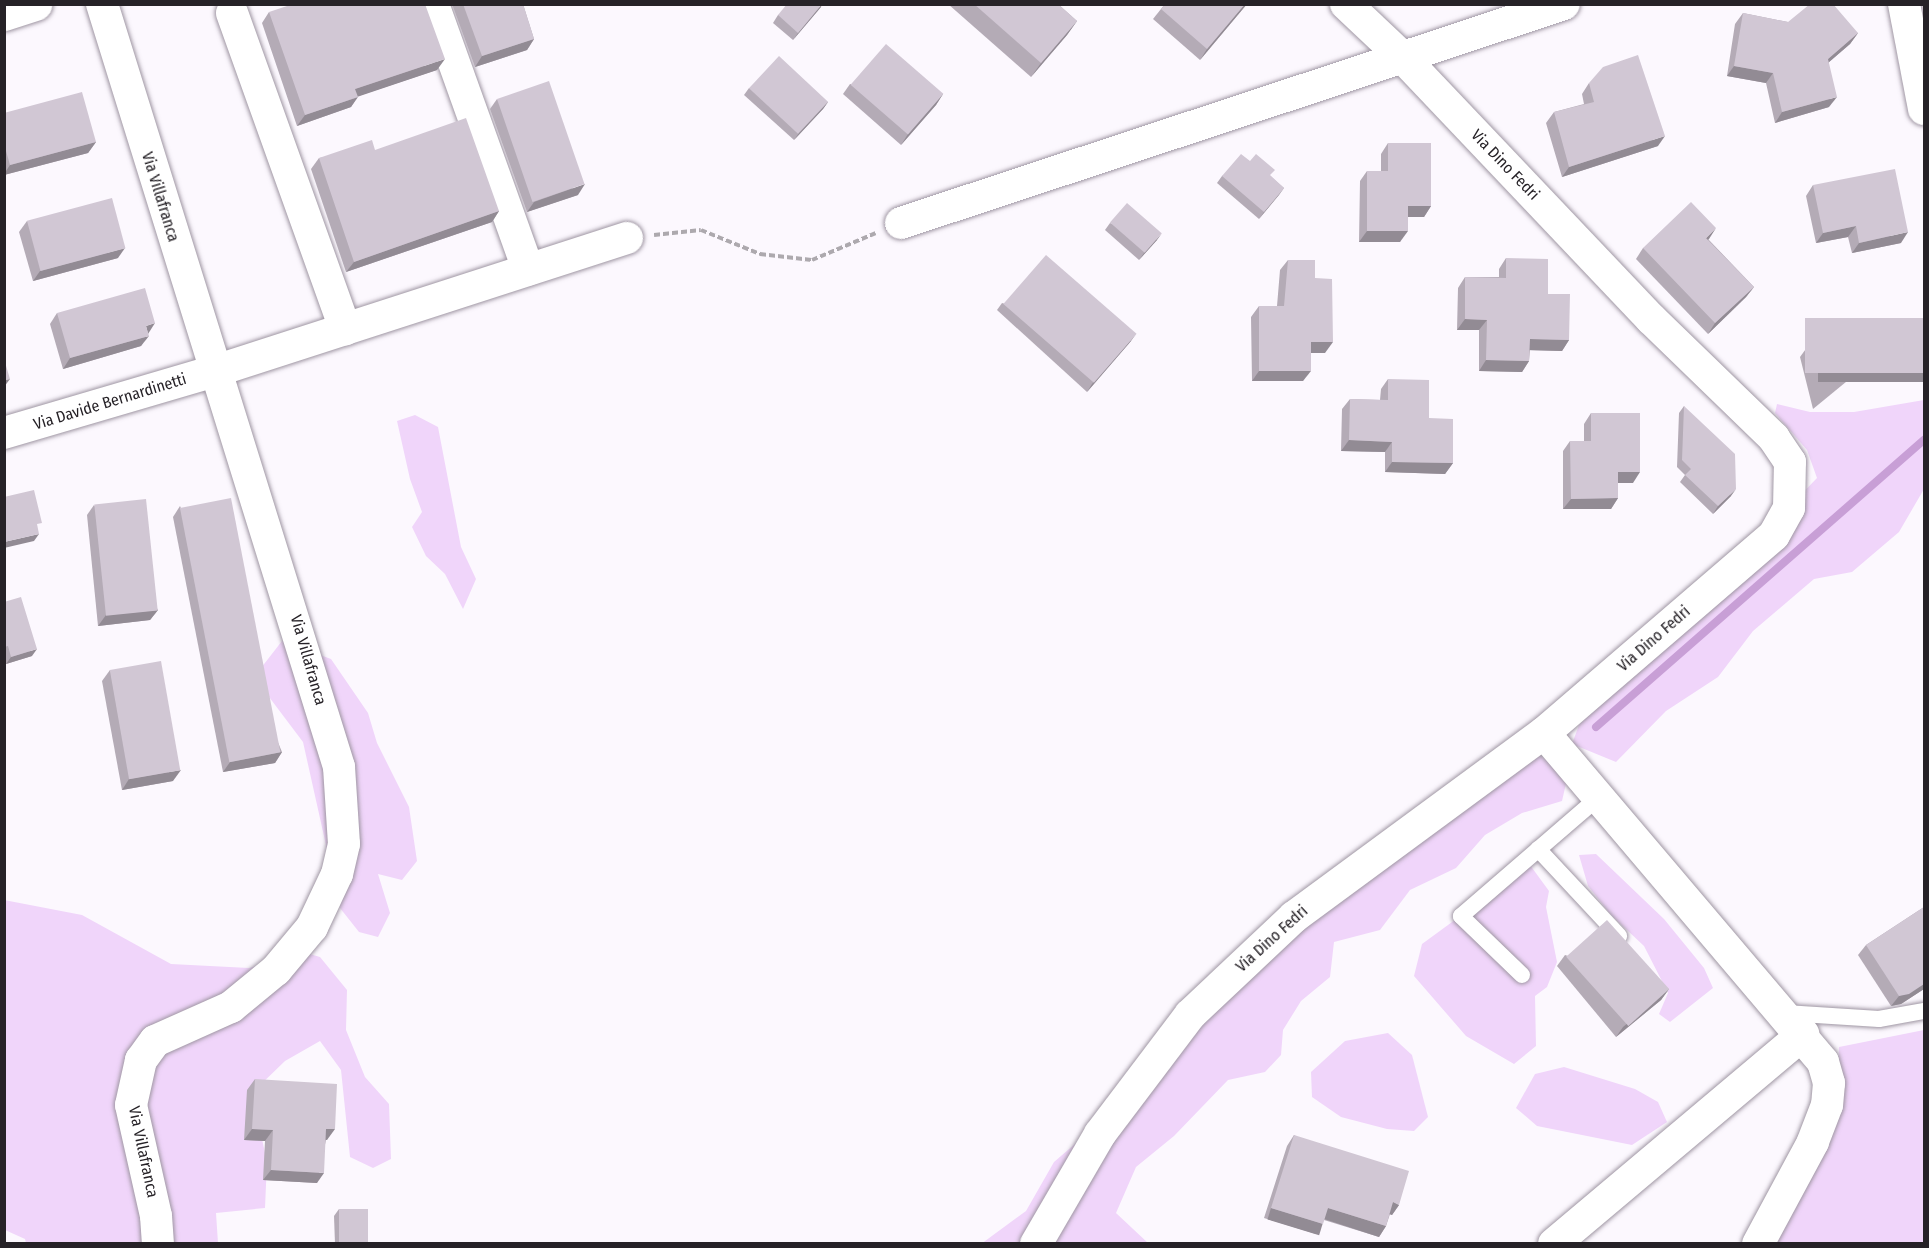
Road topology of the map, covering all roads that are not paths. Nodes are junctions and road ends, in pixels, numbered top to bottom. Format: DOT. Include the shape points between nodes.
graph roads {
  1 [pos="35,4"];
  2 [pos="102,4"];
  3 [pos="433,4"];
  4 [pos="1347,4"];
  5 [pos="1564,4"];
  6 [pos="1904,4"];
  7 [pos="232,13"];
  8 [pos="4,14"];
  9 [pos="1401,56"];
  10 [pos="1924,109"];
  11 [pos="901,223"];
  12 [pos="627,238"];
  13 [pos="528,269"];
  14 [pos="345,329"];
  15 [pos="215,371"];
  16 [pos="4,433"];
  17 [pos="1544,733"];
  18 [pos="1599,797"];
  19 [pos="1538,849"];
  20 [pos="1621,938"];
  21 [pos="1522,975"];
  22 [pos="1924,1011"];
  23 [pos="1794,1024"];
  24 [pos="159,1244"];
  25 [pos="1036,1244"];
  26 [pos="1554,1244"];
  27 [pos="1758,1244"];
  1 -- 8 [label="main road"];
  2 -- 15 [label="street, Via Villafranca"];
  3 -- 13 [label="street"];
  4 -- 9 [label="street, Via Dino Fedri"];
  5 -- 9 [label="street"];
  6 -- 10 [label="street"];
  7 -- 14 [label="street"];
  9 -- 11 [label="street"];
  9 -- 17 [label="street, Via Dino Fedri" via="1651,319 1774,438 1790,462 1789,508 1774,535"];
  12 -- 13 [label="street, Via Davide Bernardinetti"];
  13 -- 14 [label="street, Via Davide Bernardinetti"];
  14 -- 15 [label="street, Via Davide Bernardinetti"];
  15 -- 16 [label="street, Via Davide Bernardinetti"];
  15 -- 24 [label="street, Via Villafranca" via="339,767 344,844 337,874 312,927 276,970 231,1007 155,1041 141,1060 130,1106"];
  17 -- 18 [label="street"];
  17 -- 25 [label="street, Via Dino Fedri" via="1294,917 1190,1015 1100,1134"];
  18 -- 19 [label="lane"];
  18 -- 23 [label="street"];
  19 -- 20 [label="lane"];
  19 -- 21 [label="lane" via="1461,916"];
  22 -- 23 [label="lane" via="1879,1019"];
  23 -- 26 [label="street"];
  23 -- 27 [label="street" via="1823,1062 1829,1083 1827,1105 1813,1142"];
}
